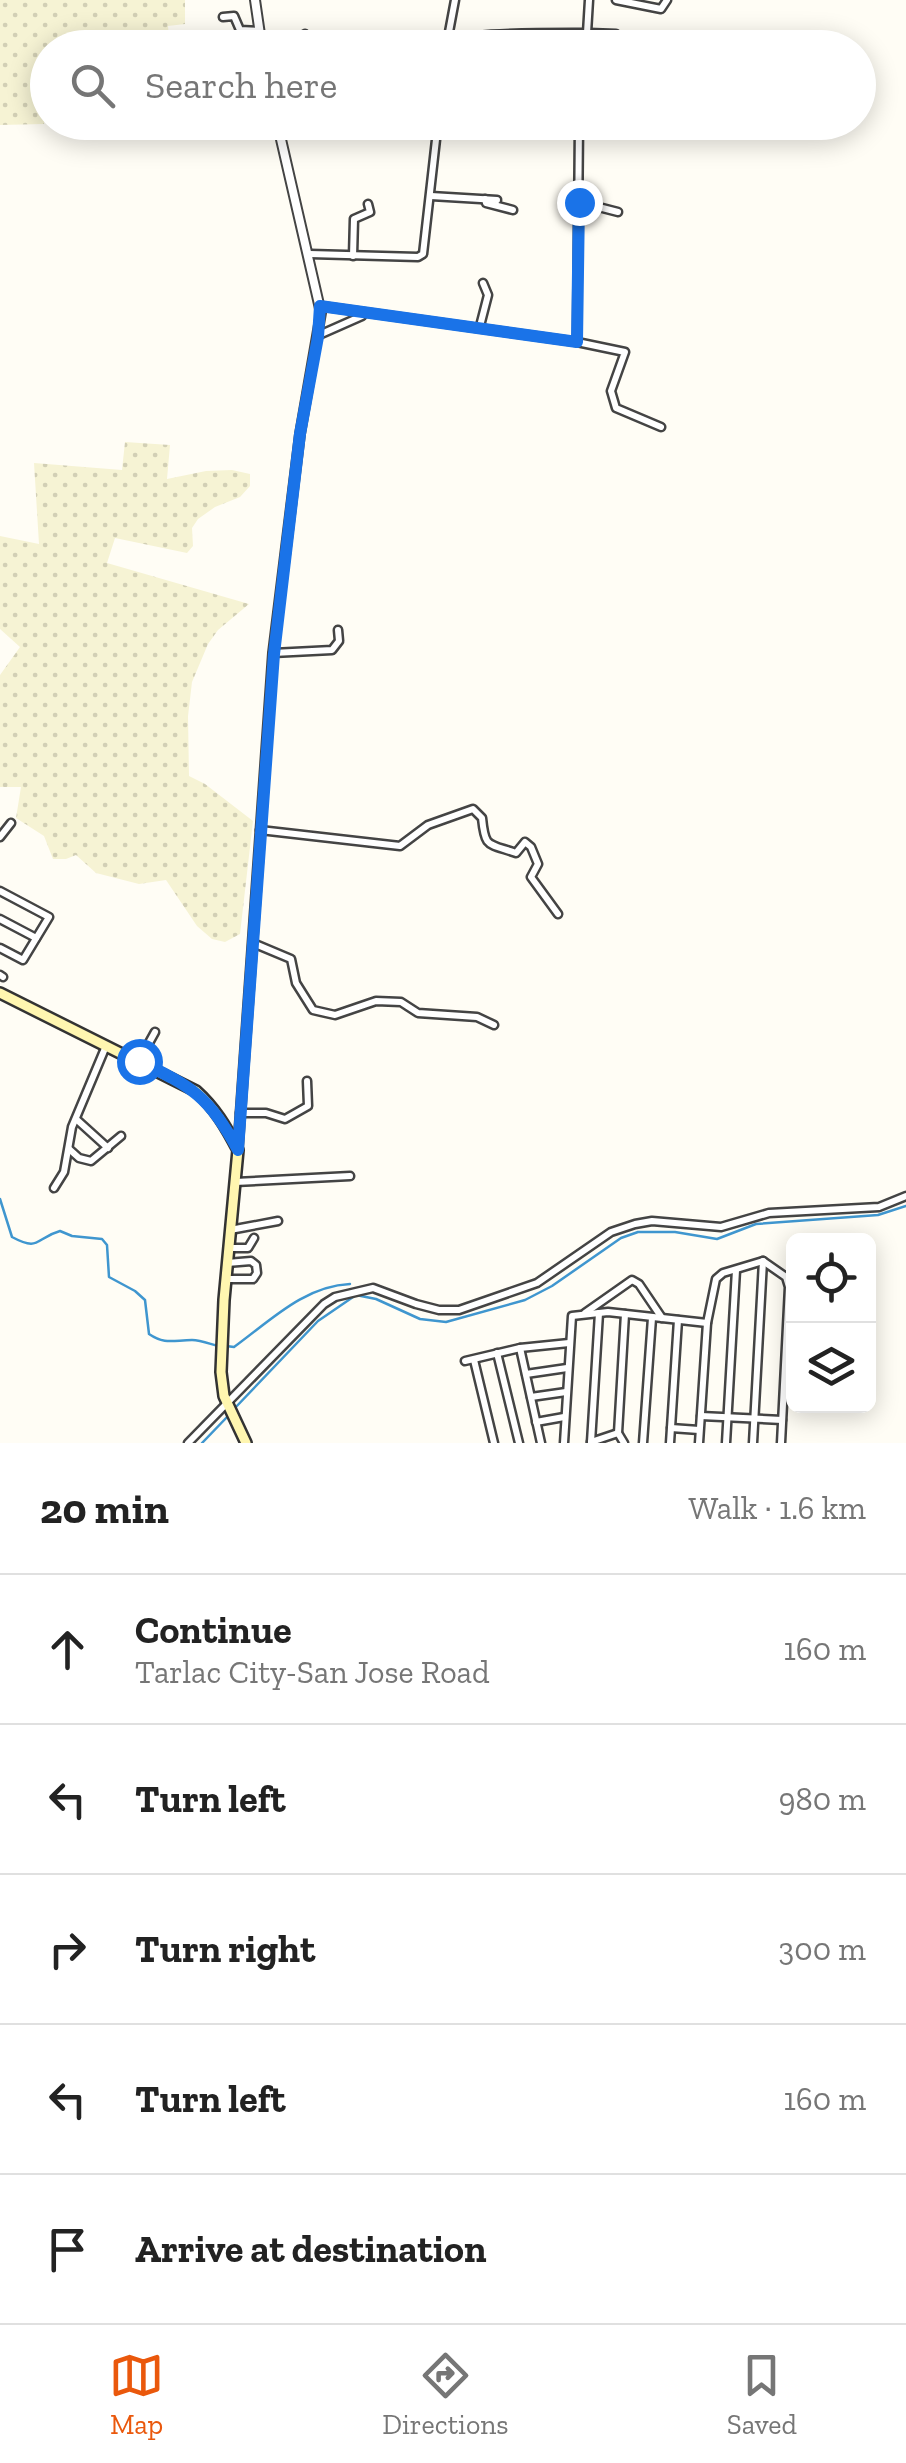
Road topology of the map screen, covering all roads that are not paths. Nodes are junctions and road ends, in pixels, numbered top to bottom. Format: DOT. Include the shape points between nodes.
graph roads {
  1 [pos="255,0"];
  2 [pos="455,0"];
  3 [pos="589,0"];
  4 [pos="616,0"];
  5 [pos="667,0"];
  6 [pos="223,17"];
  7 [pos="240,30"];
  8 [pos="260,30"];
  9 [pos="449,30"];
  10 [pos="588,30"];
  11 [pos="282,140"];
  12 [pos="436,140"];
  13 [pos="580,140"];
  14 [pos="431,196"];
  15 [pos="485,199"];
  16 [pos="496,200"];
  17 [pos="579,202"];
  18 [pos="368,204"];
  19 [pos="513,210"];
  20 [pos="618,212"];
  21 [pos="310,254"];
  22 [pos="353,256"];
  23 [pos="484,283"];
  24 [pos="320,306"];
  25 [pos="362,316"];
  26 [pos="479,327"];
  27 [pos="318,335"];
  28 [pos="577,342"];
  29 [pos="661,427"];
  30 [pos="338,630"];
  31 [pos="274,654"];
  32 [pos="11,823"];
  33 [pos="260,830"];
  34 [pos="0,837"];
  35 [pos="0,891"];
  36 [pos="558,914"];
  37 [pos="0,919"];
  38 [pos="36,938"];
  39 [pos="253,943"];
  40 [pos="0,948"];
  41 [pos="0,993"];
  42 [pos="494,1025"];
  43 [pos="155,1032"];
  44 [pos="107,1045"];
  45 [pos="139,1061"];
  46 [pos="307,1081"];
  47 [pos="240,1112"];
  48 [pos="76,1119"];
  49 [pos="121,1136"];
  50 [pos="68,1148"];
  51 [pos="108,1148"];
  52 [pos="238,1150"];
  53 [pos="350,1176"];
  54 [pos="234,1182"];
  55 [pos="54,1188"];
  56 [pos="906,1196"];
  57 [pos="278,1221"];
  58 [pos="230,1230"];
  59 [pos="254,1238"];
  60 [pos="229,1248"];
  61 [pos="763,1261"];
  62 [pos="227,1263"];
  63 [pos="736,1270"];
  64 [pos="226,1279"];
  65 [pos="598,1313"];
  66 [pos="584,1314"];
  67 [pos="625,1314"];
  68 [pos="652,1318"];
  69 [pos="662,1319"];
  70 [pos="678,1320"];
  71 [pos="707,1323"];
  72 [pos="569,1343"];
  73 [pos="520,1348"];
  74 [pos="497,1353"];
  75 [pos="568,1368"];
  76 [pos="526,1374"];
  77 [pos="566,1392"];
  78 [pos="531,1397"];
  79 [pos="227,1403"];
  80 [pos="700,1416"];
  81 [pos="564,1417"];
  82 [pos="728,1418"];
  83 [pos="754,1418"];
  84 [pos="782,1420"];
  85 [pos="536,1422"];
  86 [pos="671,1428"];
  87 [pos="700,1430"];
  88 [pos="618,1434"];
  89 [pos="589,1442"];
  90 [pos="188,1443"];
  91 [pos="246,1443"];
  92 [pos="494,1443"];
  93 [pos="519,1443"];
  94 [pos="542,1443"];
  95 [pos="564,1443"];
  96 [pos="624,1443"];
  97 [pos="644,1443"];
  98 [pos="670,1443"];
  99 [pos="699,1443"];
  100 [pos="726,1443"];
  101 [pos="753,1443"];
  102 [pos="781,1443"];
  1 -- 8 [label="street"];
  2 -- 9 [label="street"];
  3 -- 10 [label="street"];
  4 -- 5 [label="street" via="661,9"];
  6 -- 7 [label="street" via="234,16"];
  11 -- 21 [label="street"];
  12 -- 14 [label="street"];
  13 -- 17 [label="street"];
  14 -- 15 [label="street"];
  14 -- 22 [label="street" via="422,254"];
  15 -- 16 [label="street"];
  15 -- 19 [label="street"];
  17 -- 20 [label="street"];
  17 -- 28 [label="street"];
  18 -- 22 [label="street" via="370,212 354,219"];
  21 -- 22 [label="street"];
  21 -- 24 [label="street"];
  23 -- 26 [label="street" via="487,308"];
  24 -- 26 [label="street"];
  24 -- 27 [label="street"];
  25 -- 27 [label="street"];
  26 -- 28 [label="street"];
  27 -- 31 [label="street"];
  28 -- 29 [label="street" via="625,352 611,390 616,408"];
  30 -- 31 [label="street" via="332,650"];
  31 -- 33 [label="street"];
  32 -- 34 [label="street"];
  33 -- 36 [label="street" via="400,846 428,824 473,809 486,840 516,852 525,842 531,847 538,864 532,876"];
  33 -- 39 [label="street"];
  35 -- 38 [label="street" via="49,916"];
  37 -- 38 [label="street"];
  38 -- 40 [label="street" via="23,960"];
  39 -- 42 [label="street" via="290,960 313,1010 335,1015 376,1001 401,1002 418,1012 477,1017"];
  39 -- 47 [label="street"];
  41 -- 44 [label="main road"];
  43 -- 45 [label="street"];
  44 -- 45 [label="main road"];
  44 -- 48 [label="street"];
  45 -- 52 [label="main road" via="208,1102"];
  46 -- 47 [label="street" via="308,1106 292,1117"];
  47 -- 52 [label="street"];
  48 -- 50 [label="street"];
  48 -- 51 [label="street"];
  49 -- 51 [label="street"];
  50 -- 51 [label="street" via="92,1162"];
  50 -- 55 [label="street"];
  52 -- 54 [label="main road"];
  53 -- 54 [label="street"];
  54 -- 58 [label="main road"];
  56 -- 79 [label="street" via="880,1207 770,1212 721,1227 636,1224 611,1232 537,1283 459,1310 373,1288 335,1296"];
  57 -- 58 [label="street"];
  58 -- 60 [label="main road"];
  59 -- 60 [label="street" via="248,1248"];
  60 -- 62 [label="main road"];
  61 -- 63 [label="street"];
  61 -- 83 [label="street"];
  61 -- 84 [label="street" via="784,1274 789,1287"];
  62 -- 64 [label="main road"];
  62 -- 64 [label="street" via="251,1260 258,1273"];
  63 -- 71 [label="street" via="716,1279"];
  63 -- 82 [label="street"];
  64 -- 79 [label="main road" via="221,1356"];
  65 -- 66 [label="street"];
  65 -- 67 [label="street"];
  65 -- 89 [label="street"];
  66 -- 69 [label="street" via="632,1280"];
  66 -- 72 [label="street" via="571,1318"];
  67 -- 68 [label="street"];
  67 -- 88 [label="street"];
  68 -- 69 [label="street"];
  68 -- 97 [label="street"];
  69 -- 70 [label="street"];
  70 -- 71 [label="street"];
  70 -- 86 [label="street"];
  71 -- 80 [label="street"];
  72 -- 73 [label="street"];
  72 -- 75 [label="street"];
  73 -- 74 [label="street"];
  73 -- 76 [label="street"];
  74 -- 92 [label="street" via="469,1360"];
  74 -- 93 [label="street"];
  75 -- 76 [label="street"];
  75 -- 77 [label="street"];
  76 -- 78 [label="street"];
  77 -- 78 [label="street"];
  77 -- 81 [label="street"];
  78 -- 85 [label="street"];
  79 -- 90 [label="street"];
  79 -- 91 [label="main road"];
  80 -- 82 [label="street"];
  80 -- 87 [label="street"];
  81 -- 85 [label="street"];
  81 -- 95 [label="street"];
  82 -- 83 [label="street"];
  82 -- 100 [label="street"];
  83 -- 84 [label="street"];
  83 -- 101 [label="street"];
  84 -- 102 [label="street"];
  85 -- 94 [label="street"];
  86 -- 87 [label="street"];
  86 -- 98 [label="street"];
  87 -- 99 [label="street"];
  88 -- 89 [label="street"];
  88 -- 96 [label="street"];
}
